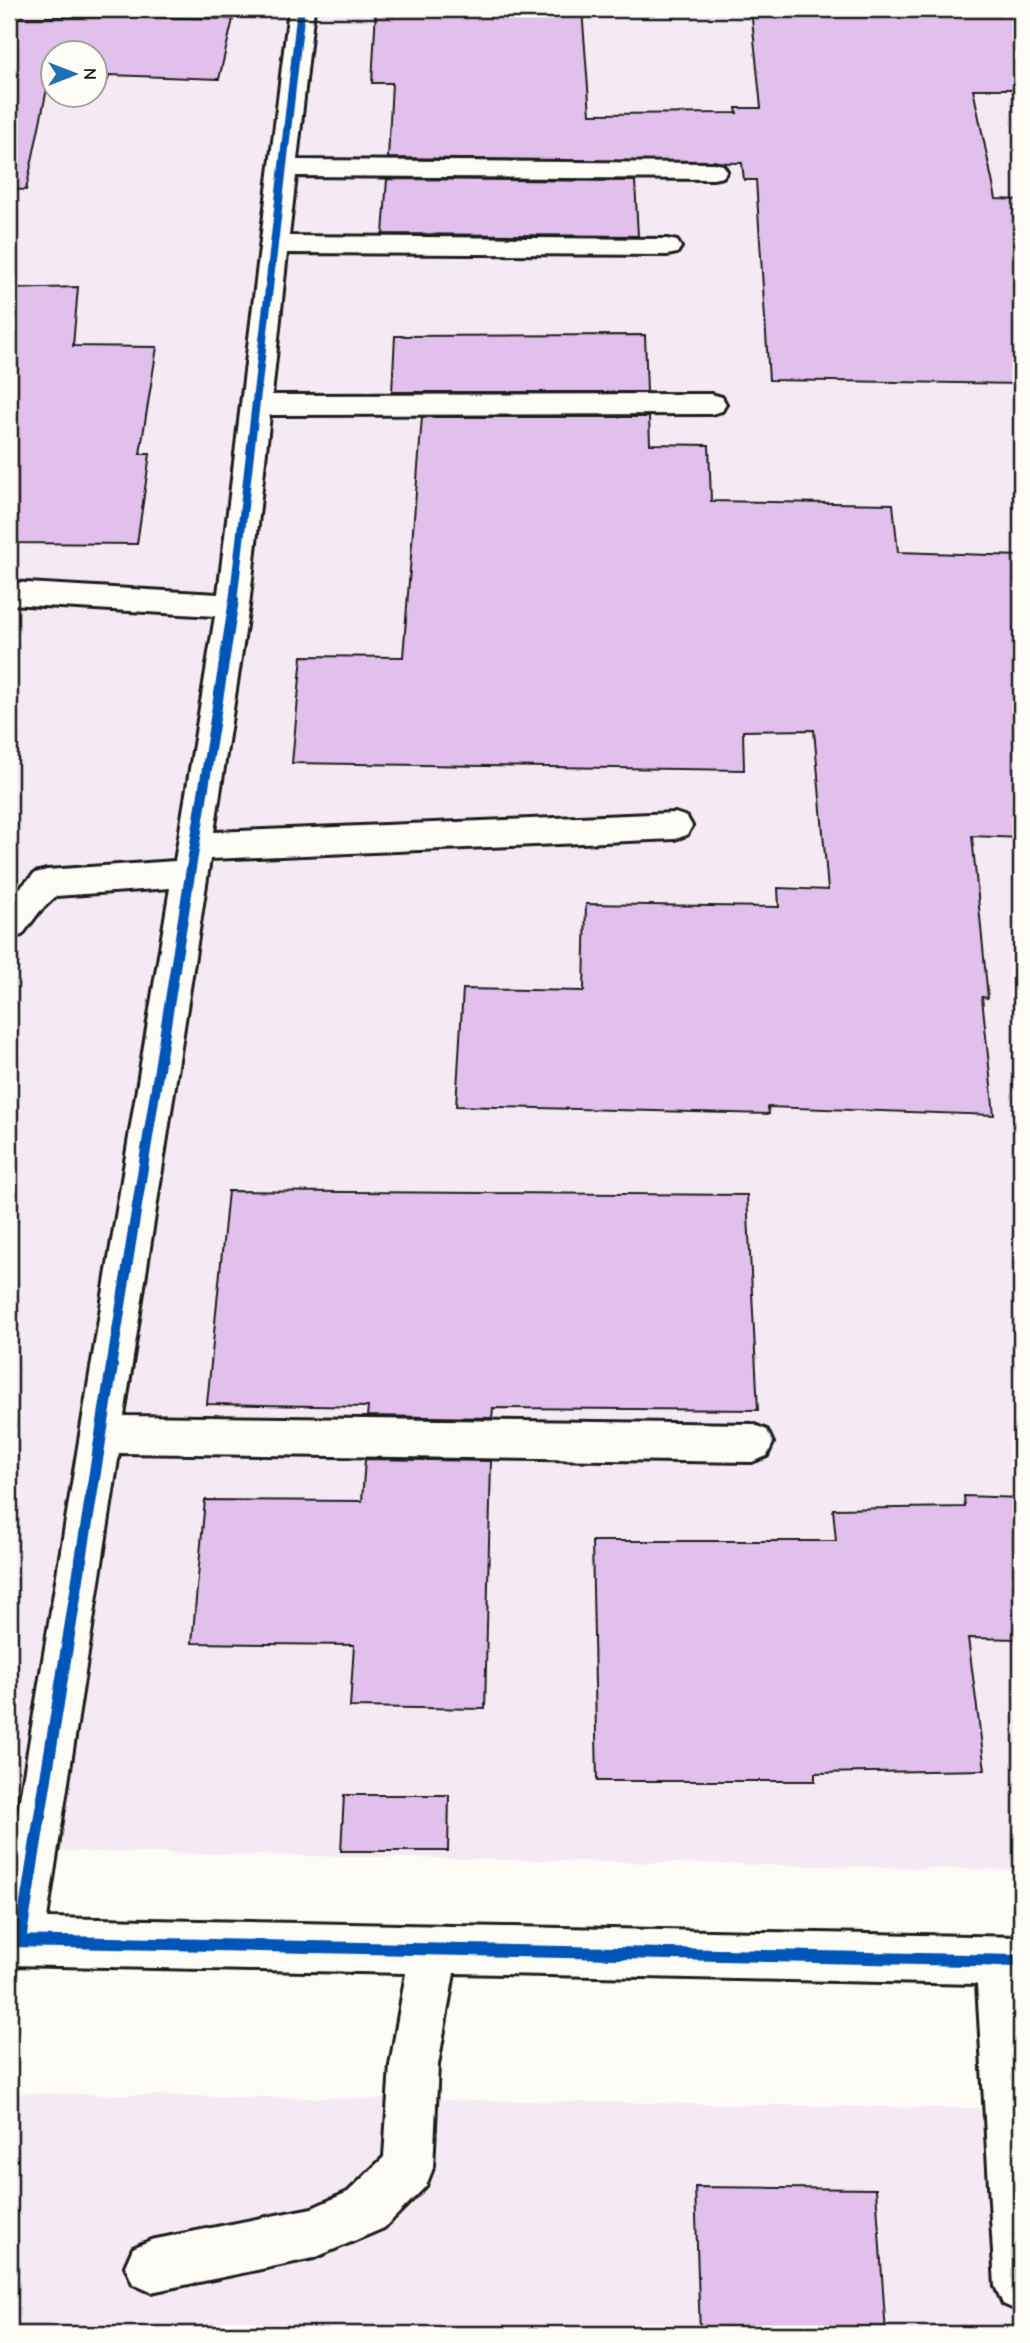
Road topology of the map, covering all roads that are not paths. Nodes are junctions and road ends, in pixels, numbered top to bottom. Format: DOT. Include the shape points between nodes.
graph roads {
  1 [pos="301,9"];
  2 [pos="283,168"];
  3 [pos="713,171"];
  4 [pos="274,244"];
  5 [pos="667,247"];
  6 [pos="711,404"];
  7 [pos="256,405"];
  8 [pos="9,593"];
  9 [pos="233,606"];
  10 [pos="674,826"];
  11 [pos="193,859"];
  12 [pos="9,925"];
  13 [pos="101,1434"];
  14 [pos="752,1443"];
  15 [pos="14,1941"];
  16 [pos="434,1949"];
  17 [pos="1010,1961"];
  18 [pos="152,2266"];
  19 [pos="1021,2286"];
  1 -- 2 [label="street"];
  2 -- 3 [label="street"];
  2 -- 4 [label="street"];
  4 -- 5 [label="street"];
  4 -- 7 [label="street"];
  6 -- 7 [label="street"];
  7 -- 9 [label="street"];
  8 -- 9 [label="street"];
  9 -- 11 [label="street"];
  10 -- 11 [label="street"];
  11 -- 12 [label="street" via="47,883"];
  11 -- 13 [label="street"];
  13 -- 14 [label="street"];
  13 -- 15 [label="street"];
  15 -- 16 [label="street"];
  16 -- 17 [label="street"];
  16 -- 18 [label="street" via="414,2066 408,2168 366,2210 314,2233"];
  17 -- 19 [label="street"];
}
